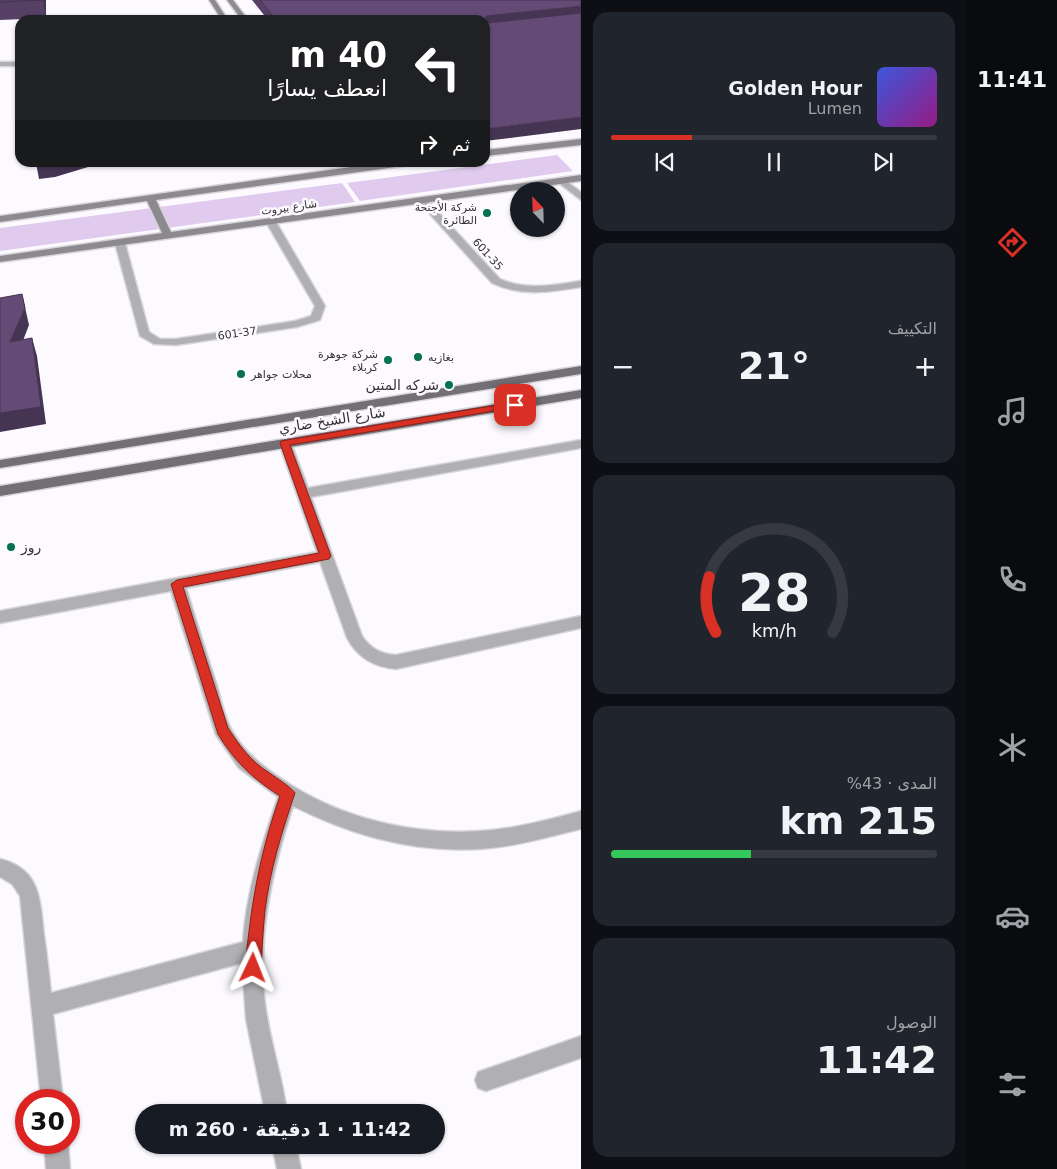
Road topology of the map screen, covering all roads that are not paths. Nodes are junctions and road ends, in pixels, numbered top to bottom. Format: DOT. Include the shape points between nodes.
graph roads {
  1 [pos="212,0"];
  2 [pos="230,0"];
  3 [pos="222,15"];
  4 [pos="241,15"];
  5 [pos="0,64"];
  6 [pos="15,64"];
  7 [pos="581,142"];
  8 [pos="490,152"];
  9 [pos="324,167"];
  10 [pos="343,167"];
  11 [pos="328,173"];
  12 [pos="581,178"];
  13 [pos="562,181"];
  14 [pos="581,197"];
  15 [pos="150,198"];
  16 [pos="423,201"];
  17 [pos="0,219"];
  18 [pos="272,222"];
  19 [pos="168,236"];
  20 [pos="120,243"];
  21 [pos="0,259"];
  22 [pos="581,284"];
  23 [pos="581,370"];
  24 [pos="578,395"];
  25 [pos="285,443"];
  26 [pos="581,444"];
  27 [pos="0,464"];
  28 [pos="0,491"];
  29 [pos="303,494"];
  30 [pos="326,556"];
  31 [pos="177,584"];
  32 [pos="0,617"];
  33 [pos="581,622"];
  34 [pos="288,793"];
  35 [pos="581,820"];
  36 [pos="0,868"];
  37 [pos="253,950"];
  38 [pos="42,1006"];
  39 [pos="581,1047"];
  40 [pos="486,1080"];
  41 [pos="51,1089"];
  42 [pos="274,1104"];
  43 [pos="57,1154"];
  44 [pos="286,1154"];
  45 [pos="58,1169"];
  46 [pos="289,1169"];
  1 -- 3 [label="main road"];
  2 -- 4 [label="main road"];
  5 -- 6 [label="street"];
  7 -- 8 [label="main road"];
  9 -- 11 [label="main road"];
  10 -- 11 [label="main road"];
  11 -- 15 [label="main road"];
  12 -- 13 [label="main road, شارع بيروت"];
  13 -- 14 [label="street"];
  13 -- 16 [label="main road, شارع بيروت"];
  15 -- 17 [label="main road"];
  15 -- 19 [label="main road"];
  16 -- 18 [label="main road, شارع بيروت"];
  16 -- 22 [label="street, 601-35" via="496,281 508,288 524,291"];
  18 -- 19 [label="main road, شارع بيروت"];
  18 -- 20 [label="street, 601-37" via="320,306 316,318 297,324 176,342 158,342 144,334"];
  19 -- 20 [label="main road, شارع بيروت"];
  20 -- 21 [label="main road, شارع بيروت"];
  23 -- 27 [label="main road, شارع الشيخ ضاري"];
  24 -- 25 [label="main road, شارع الشيخ ضاري"];
  25 -- 28 [label="main road, شارع الشيخ ضاري"];
  25 -- 29 [label="street"];
  26 -- 29 [label="street"];
  29 -- 30 [label="street"];
  30 -- 31 [label="street"];
  30 -- 33 [label="street" via="360,646 367,653 386,661 396,662"];
  31 -- 32 [label="street"];
  31 -- 34 [label="street" via="222,730 248,765"];
  34 -- 35 [label="street" via="359,825 439,840 480,840 519,835"];
  34 -- 37 [label="street" via="265,868"];
  36 -- 38 [label="street" via="17,875 30,896"];
  37 -- 38 [label="street"];
  37 -- 42 [label="street" via="257,1026"];
  38 -- 41 [label="street"];
  39 -- 40 [label="street"];
  43 -- 45 [label="street"];
  44 -- 46 [label="street"];
}
